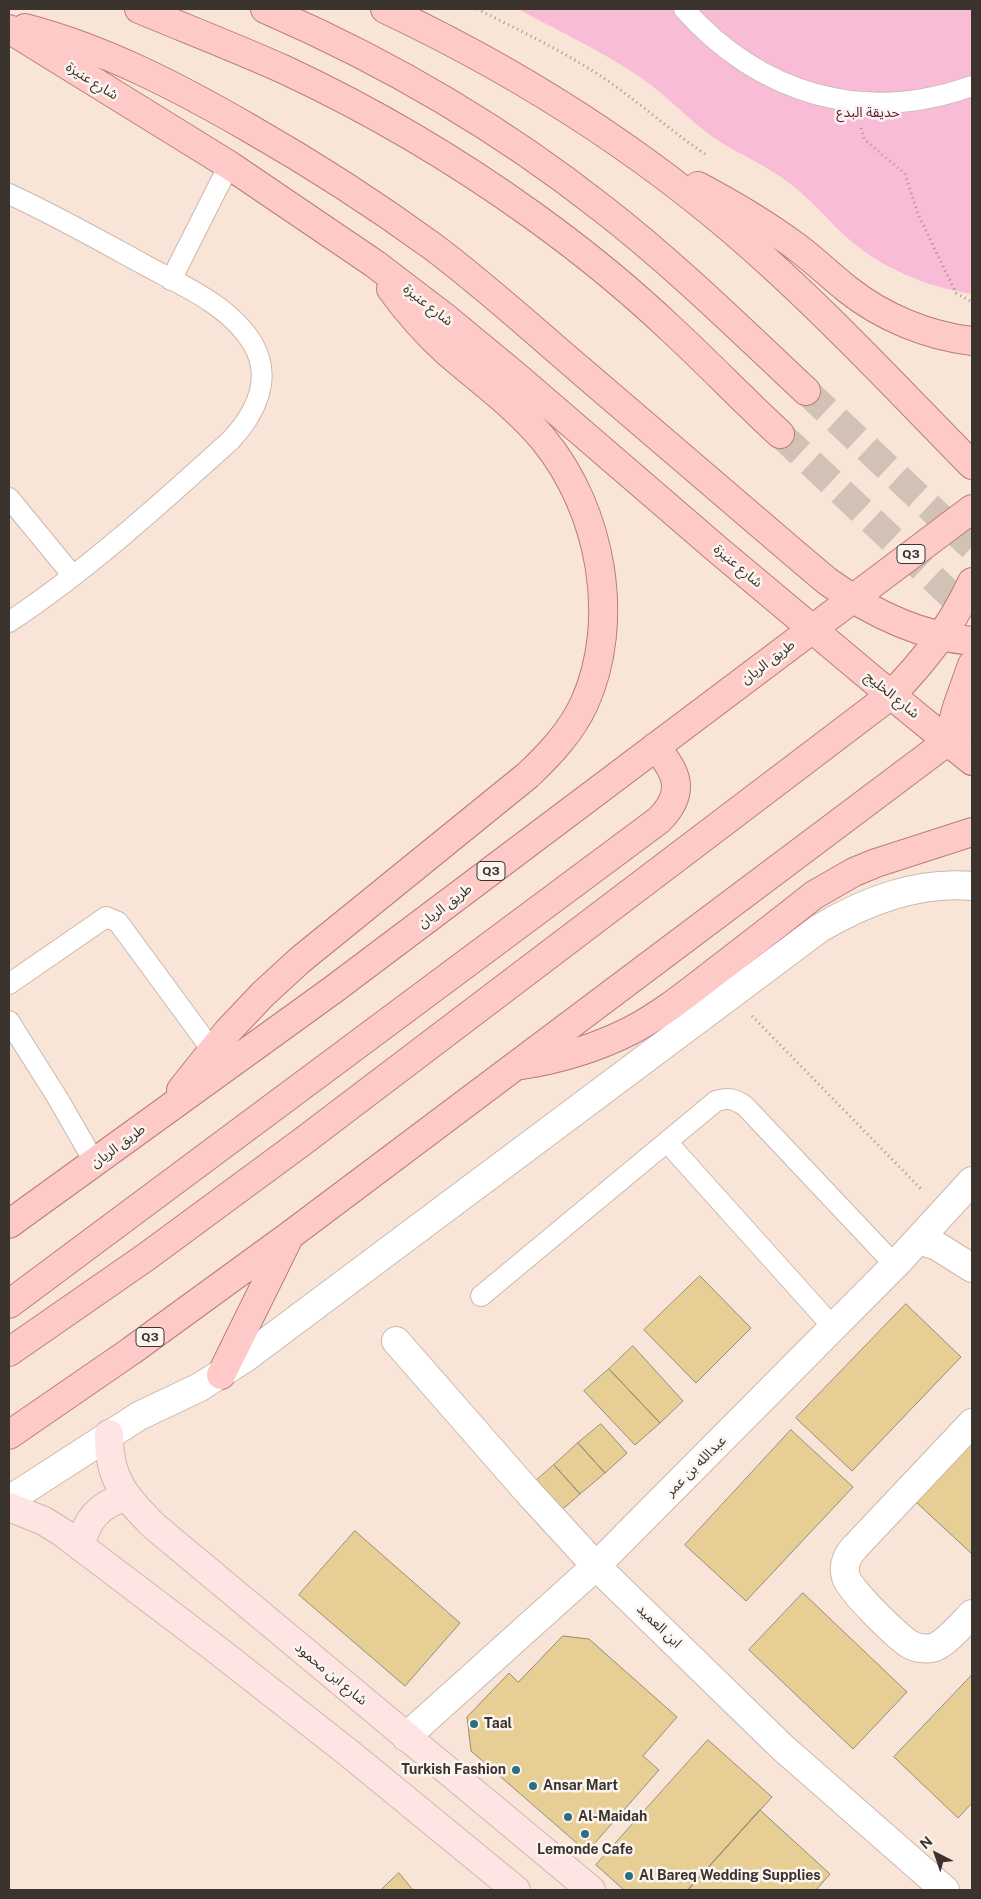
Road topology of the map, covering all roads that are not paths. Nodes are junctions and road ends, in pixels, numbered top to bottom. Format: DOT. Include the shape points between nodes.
graph roads {
  1 [pos="139,9"];
  2 [pos="265,9"];
  3 [pos="385,9"];
  4 [pos="684,9"];
  5 [pos="9,24"];
  6 [pos="9,29"];
  7 [pos="972,86"];
  8 [pos="229,165"];
  9 [pos="648,165"];
  10 [pos="9,194"];
  11 [pos="375,264"];
  12 [pos="171,280"];
  13 [pos="972,341"];
  14 [pos="806,391"];
  15 [pos="780,434"];
  16 [pos="972,465"];
  17 [pos="9,498"];
  18 [pos="972,509"];
  19 [pos="73,576"];
  20 [pos="972,582"];
  21 [pos="851,599"];
  22 [pos="9,622"];
  23 [pos="813,628"];
  24 [pos="942,636"];
  25 [pos="972,641"];
  26 [pos="972,665"];
  27 [pos="891,695"];
  28 [pos="972,722"];
  29 [pos="948,740"];
  30 [pos="655,747"];
  31 [pos="972,761"];
  32 [pos="972,832"];
  33 [pos="972,886"];
  34 [pos="9,984"];
  35 [pos="9,1021"];
  36 [pos="212,1050"];
  37 [pos="516,1066"];
  38 [pos="166,1111"];
  39 [pos="667,1142"];
  40 [pos="95,1163"];
  41 [pos="972,1181"];
  42 [pos="9,1224"];
  43 [pos="290,1236"];
  44 [pos="918,1240"];
  45 [pos="894,1265"];
  46 [pos="972,1268"];
  47 [pos="481,1296"];
  48 [pos="9,1304"];
  49 [pos="833,1326"];
  50 [pos="396,1341"];
  51 [pos="9,1352"];
  52 [pos="221,1375"];
  53 [pos="972,1424"];
  54 [pos="109,1434"];
  55 [pos="9,1435"];
  56 [pos="126,1497"];
  57 [pos="9,1500"];
  58 [pos="9,1507"];
  59 [pos="81,1547"];
  60 [pos="596,1566"];
  61 [pos="972,1614"];
  62 [pos="406,1737"];
  63 [pos="516,1890"];
  64 [pos="591,1890"];
  65 [pos="944,1890"];
  1 -- 15 [label="main road" via="283,69 336,95 463,168 536,217 604,271 670,328"];
  2 -- 14 [label="main road" via="350,48 416,84 543,164 603,209 705,295"];
  3 -- 9 [label="main road" via="497,67 574,113"];
  4 -- 7 [label="lane" via="729,52 757,70 819,95 886,103 952,94"];
  5 -- 21 [label="main road" via="88,48 177,87 296,154 369,202 496,296"];
  6 -- 8 [label="main road, شارع عنيزة"];
  8 -- 11 [label="main road, شارع عنيزة"];
  8 -- 12 [label="lane"];
  9 -- 13 [label="main road" via="688,181 763,223 876,308 934,333"];
  9 -- 16 [label="main road" via="776,269"];
  10 -- 12 [label="lane"];
  11 -- 23 [label="main road, شارع عنيزة" via="516,376"];
  11 -- 36 [label="main road" via="407,311 532,427 573,484 593,534 599,560 602,633 595,673 584,704 550,754 300,960 262,994"];
  12 -- 19 [label="lane" via="210,302 244,331 259,362 259,396 248,420 230,440"];
  17 -- 19 [label="lane"];
  18 -- 21 [label="main road, طريق الريان / Q3"];
  19 -- 22 [label="lane"];
  20 -- 24 [label="main road"];
  21 -- 23 [label="main road, طريق الريان / Q3"];
  21 -- 24 [label="main road" via="910,628"];
  23 -- 27 [label="main road, شارع الخليج"];
  23 -- 30 [label="main road, طريق الريان / Q3"];
  24 -- 25 [label="main road"];
  24 -- 27 [label="main road"];
  26 -- 29 [label="main road"];
  27 -- 29 [label="main road, شارع الخليج"];
  27 -- 51 [label="main road" via="302,1142 146,1257"];
  28 -- 29 [label="main road, Q3"];
  29 -- 31 [label="main road, شارع الخليج"];
  29 -- 37 [label="main road, Q3"];
  30 -- 38 [label="main road, طريق الريان / Q3"];
  30 -- 48 [label="main road" via="668,761 676,781 673,802 659,820"];
  32 -- 37 [label="main road" via="876,863 834,883 681,998 631,1031 575,1054"];
  33 -- 52 [label="street" via="938,886 906,891 847,912 820,928"];
  34 -- 36 [label="lane" via="106,917 118,922"];
  35 -- 40 [label="lane"];
  36 -- 38 [label="main road"];
  37 -- 43 [label="main road, Q3"];
  38 -- 40 [label="main road, طريق الريان / Q3"];
  39 -- 45 [label="lane" via="716,1101 726,1098 737,1100"];
  39 -- 47 [label="lane"];
  39 -- 49 [label="lane"];
  40 -- 42 [label="main road, طريق الريان / Q3"];
  41 -- 44 [label="street, عبدالله بن عمر"];
  43 -- 52 [label="main road"];
  43 -- 55 [label="main road, Q3" via="131,1352"];
  44 -- 45 [label="street, عبدالله بن عمر"];
  44 -- 46 [label="street" via="937,1246"];
  45 -- 49 [label="street, عبدالله بن عمر"];
  49 -- 60 [label="street, عبدالله بن عمر"];
  50 -- 60 [label="street, ابن العميد"];
  52 -- 54 [label="street"];
  53 -- 61 [label="street" via="856,1546 846,1559 844,1568 854,1591 901,1638 916,1647 935,1647"];
  54 -- 56 [label="street, شارع ابن محمود" via="110,1461"];
  54 -- 57 [label="street"];
  56 -- 59 [label="street" via="114,1500 94,1514 82,1535"];
  56 -- 62 [label="street, شارع ابن محمود" via="168,1540"];
  58 -- 59 [label="street" via="44,1521"];
  59 -- 63 [label="street" via="216,1649"];
  60 -- 62 [label="street, عبدالله بن عمر"];
  60 -- 65 [label="street, ابن العميد" via="782,1747"];
  62 -- 64 [label="street, شارع ابن محمود"];
}
